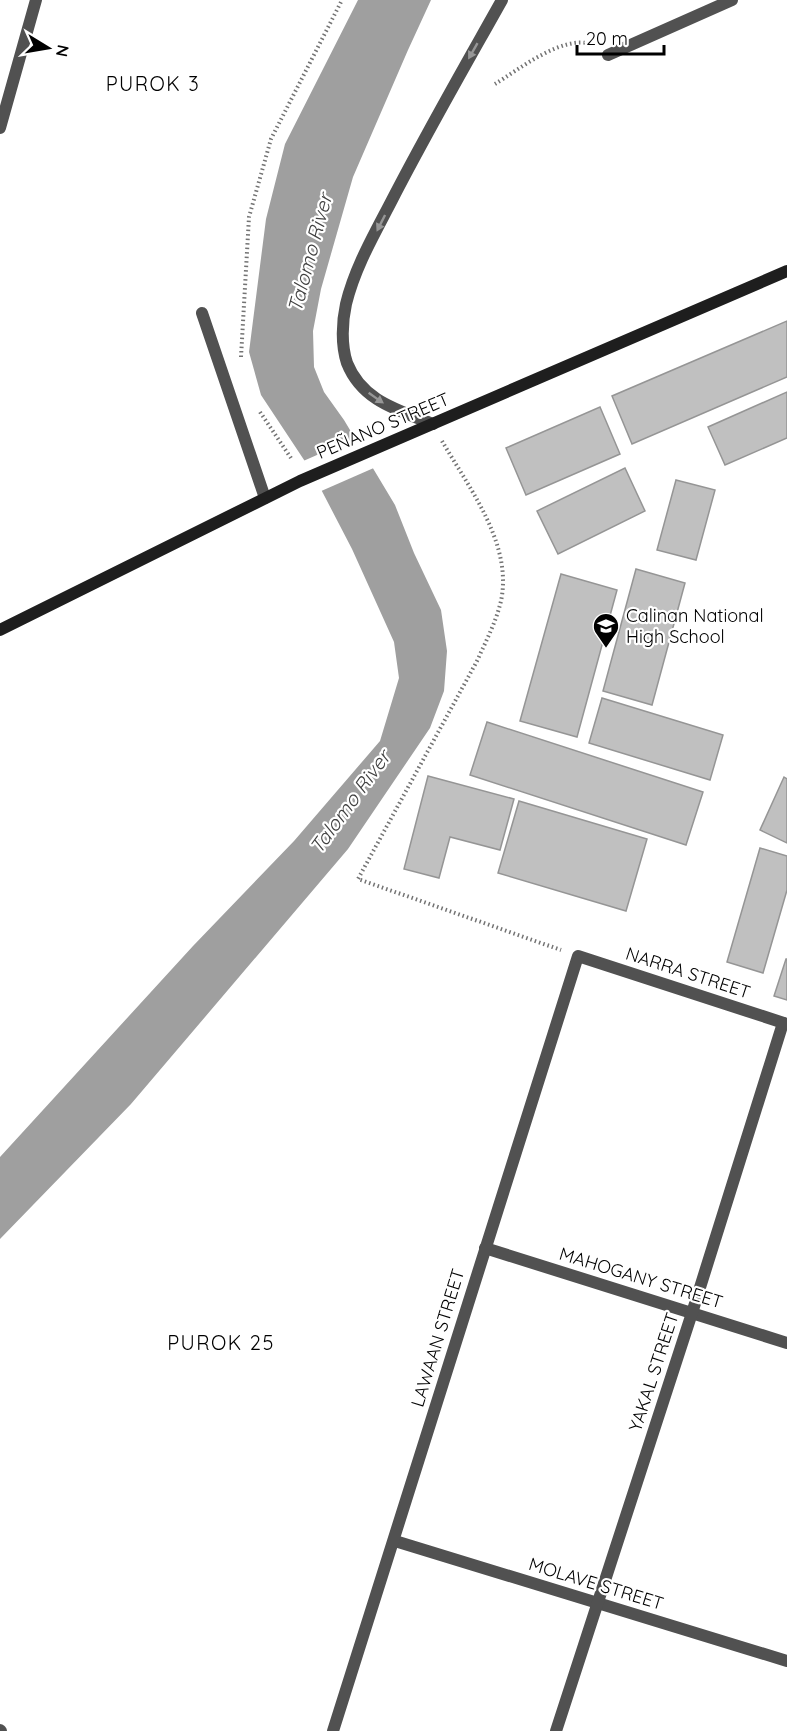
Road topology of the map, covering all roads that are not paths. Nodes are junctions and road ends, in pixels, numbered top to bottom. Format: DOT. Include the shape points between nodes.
graph roads {
  1 [pos="36,0"];
  2 [pos="502,0"];
  3 [pos="732,0"];
  4 [pos="608,55"];
  5 [pos="6,87"];
  6 [pos="0,128"];
  7 [pos="787,272"];
  8 [pos="202,313"];
  9 [pos="433,424"];
  10 [pos="265,498"];
  11 [pos="0,630"];
  12 [pos="578,956"];
  13 [pos="785,1024"];
  14 [pos="485,1248"];
  15 [pos="692,1313"];
  16 [pos="787,1343"];
  17 [pos="395,1541"];
  18 [pos="598,1603"];
  19 [pos="787,1661"];
  20 [pos="333,1731"];
  21 [pos="556,1731"];
  1 -- 5 [label="street"];
  2 -- 9 [label="street, one-way" via="428,131 355,276 346,305 342,336 345,353 360,384 375,399"];
  3 -- 4 [label="street"];
  5 -- 6 [label="street"];
  7 -- 9 [label="street, PEÑANO STREET"];
  8 -- 10 [label="street"];
  9 -- 10 [label="street, PEÑANO STREET"];
  10 -- 11 [label="street, PEÑANO STREET"];
  12 -- 13 [label="street, NARRA STREET"];
  12 -- 14 [label="street, LAWAAN STREET"];
  13 -- 15 [label="street, YAKAL STREET"];
  14 -- 15 [label="street, MAHOGANY STREET"];
  14 -- 17 [label="street, LAWAAN STREET"];
  15 -- 16 [label="street, MAHOGANY STREET"];
  15 -- 18 [label="street, YAKAL STREET"];
  17 -- 18 [label="street, MOLAVE STREET"];
  17 -- 20 [label="street, LAWAAN STREET"];
  18 -- 19 [label="street, MOLAVE STREET"];
  18 -- 21 [label="street, YAKAL STREET"];
}
